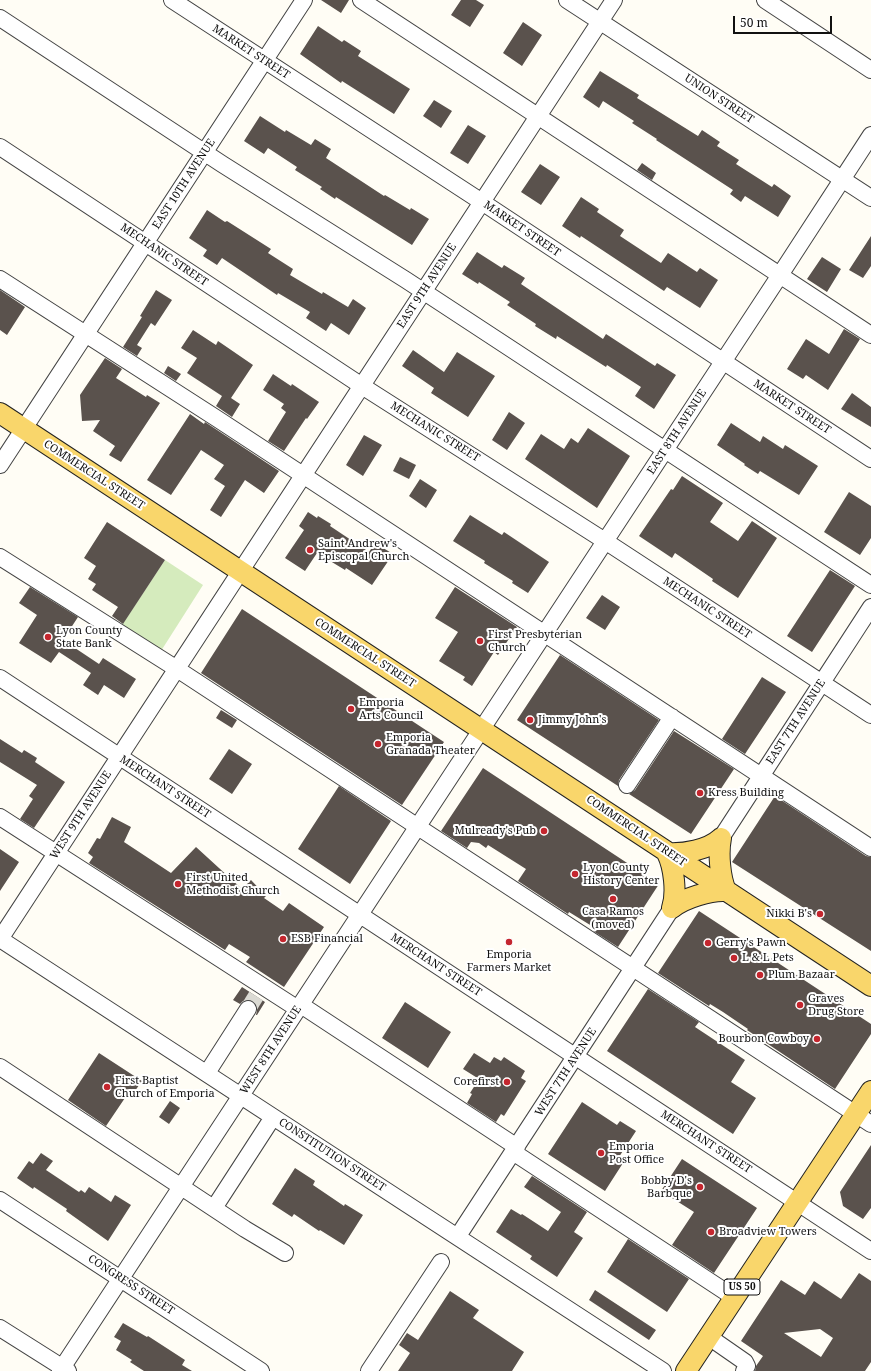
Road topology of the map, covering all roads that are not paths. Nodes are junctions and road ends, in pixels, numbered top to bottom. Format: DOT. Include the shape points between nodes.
graph roads {
  1 [pos="172,0"];
  2 [pos="304,0"];
  3 [pos="361,0"];
  4 [pos="567,0"];
  5 [pos="614,0"];
  6 [pos="765,0"];
  7 [pos="0,18"];
  8 [pos="600,22"];
  9 [pos="265,61"];
  10 [pos="871,70"];
  11 [pos="538,117"];
  12 [pos="871,135"];
  13 [pos="0,148"];
  14 [pos="205,153"];
  15 [pos="842,179"];
  16 [pos="871,198"];
  17 [pos="482,202"];
  18 [pos="145,244"];
  19 [pos="780,275"];
  20 [pos="0,279"];
  21 [pos="423,292"];
  22 [pos="85,335"];
  23 [pos="871,335"];
  24 [pos="723,362"];
  25 [pos="362,386"];
  26 [pos="0,413"];
  27 [pos="24,429"];
  28 [pos="665,450"];
  29 [pos="871,459"];
  30 [pos="0,465"];
  31 [pos="303,475"];
  32 [pos="605,541"];
  33 [pos="0,557"];
  34 [pos="241,572"];
  35 [pos="871,585"];
  36 [pos="871,607"];
  37 [pos="544,634"];
  38 [pos="177,669"];
  39 [pos="0,678"];
  40 [pos="822,683"];
  41 [pos="871,715"];
  42 [pos="672,718"];
  43 [pos="481,730"];
  44 [pos="119,757"];
  45 [pos="760,776"];
  46 [pos="627,785"];
  47 [pos="0,816"];
  48 [pos="417,827"];
  49 [pos="721,838"];
  50 [pos="871,848"];
  51 [pos="56,853"];
  52 [pos="667,853"];
  53 [pos="726,891"];
  54 [pos="672,908"];
  55 [pos="360,915"];
  56 [pos="0,939"];
  57 [pos="634,968"];
  58 [pos="871,986"];
  59 [pos="255,997"];
  60 [pos="299,1007"];
  61 [pos="576,1057"];
  62 [pos="0,1067"];
  63 [pos="207,1073"];
  64 [pos="871,1091"];
  65 [pos="241,1095"];
  66 [pos="273,1117"];
  67 [pos="863,1119"];
  68 [pos="515,1149"];
  69 [pos="181,1186"];
  70 [pos="0,1200"];
  71 [pos="798,1203"];
  72 [pos="214,1208"];
  73 [pos="458,1236"];
  74 [pos="871,1251"];
  75 [pos="285,1252"];
  76 [pos="441,1262"];
  77 [pos="120,1279"];
  78 [pos="735,1298"];
  79 [pos="0,1328"];
  80 [pos="709,1337"];
  81 [pos="63,1370"];
  82 [pos="261,1371"];
  83 [pos="369,1371"];
  84 [pos="663,1371"];
  85 [pos="686,1371"];
  86 [pos="744,1371"];
  1 -- 9 [label="street, MARKET STREET"];
  2 -- 9 [label="street, EAST 10TH AVENUE"];
  3 -- 11 [label="street"];
  4 -- 8 [label="street, UNION STREET"];
  5 -- 8 [label="street, EAST 9TH AVENUE"];
  6 -- 10 [label="street"];
  7 -- 14 [label="street"];
  8 -- 11 [label="street, EAST 9TH AVENUE"];
  8 -- 15 [label="street, UNION STREET"];
  9 -- 14 [label="street, EAST 10TH AVENUE"];
  9 -- 17 [label="street, MARKET STREET"];
  11 -- 17 [label="street, EAST 9TH AVENUE"];
  11 -- 19 [label="street"];
  12 -- 15 [label="street, EAST 8TH AVENUE"];
  13 -- 18 [label="street, MECHANIC STREET"];
  14 -- 18 [label="street, EAST 10TH AVENUE"];
  14 -- 21 [label="street"];
  15 -- 16 [label="street, UNION STREET"];
  15 -- 19 [label="street, EAST 8TH AVENUE"];
  17 -- 21 [label="street, EAST 9TH AVENUE"];
  17 -- 24 [label="street, MARKET STREET"];
  18 -- 22 [label="street, EAST 10TH AVENUE"];
  18 -- 25 [label="street, MECHANIC STREET"];
  19 -- 23 [label="street"];
  19 -- 24 [label="street, EAST 8TH AVENUE"];
  20 -- 22 [label="street"];
  21 -- 25 [label="street, EAST 9TH AVENUE"];
  21 -- 28 [label="street"];
  22 -- 27 [label="street, EAST 10TH AVENUE"];
  22 -- 31 [label="street"];
  24 -- 28 [label="street, EAST 8TH AVENUE"];
  24 -- 29 [label="street, MARKET STREET"];
  25 -- 31 [label="street, EAST 9TH AVENUE"];
  25 -- 32 [label="street, MECHANIC STREET"];
  26 -- 27 [label="main road, COMMERCIAL STREET"];
  27 -- 30 [label="street, EAST 10TH AVENUE"];
  27 -- 34 [label="main road, COMMERCIAL STREET"];
  28 -- 32 [label="street, EAST 8TH AVENUE"];
  28 -- 35 [label="street"];
  31 -- 34 [label="street, EAST 9TH AVENUE"];
  31 -- 37 [label="street"];
  32 -- 37 [label="street, EAST 8TH AVENUE"];
  32 -- 40 [label="street, MECHANIC STREET"];
  33 -- 38 [label="street"];
  34 -- 38 [label="street, WEST 9TH AVENUE"];
  34 -- 43 [label="main road, COMMERCIAL STREET"];
  36 -- 40 [label="street, EAST 7TH AVENUE"];
  37 -- 42 [label="street"];
  37 -- 43 [label="street, EAST 8TH AVENUE"];
  38 -- 44 [label="street, WEST 9TH AVENUE"];
  38 -- 48 [label="street"];
  39 -- 44 [label="street, MERCHANT STREET"];
  40 -- 41 [label="street, MECHANIC STREET"];
  40 -- 45 [label="street, EAST 7TH AVENUE"];
  42 -- 45 [label="street"];
  42 -- 46 [label="street"];
  43 -- 48 [label="street, WEST 8TH AVENUE"];
  43 -- 52 [label="main road, COMMERCIAL STREET"];
  44 -- 51 [label="street, WEST 9TH AVENUE"];
  44 -- 55 [label="street, MERCHANT STREET"];
  45 -- 49 [label="street, EAST 7TH AVENUE"];
  45 -- 50 [label="street"];
  47 -- 51 [label="street"];
  48 -- 55 [label="street, WEST 8TH AVENUE"];
  48 -- 57 [label="street"];
  49 -- 52 [label="main road" via="712,845 682,854"];
  49 -- 53 [label="main road" via="720,857"];
  51 -- 56 [label="street, WEST 9TH AVENUE"];
  51 -- 59 [label="street" via="237,970"];
  52 -- 53 [label="main road, COMMERCIAL STREET"];
  52 -- 54 [label="main road" via="674,890"];
  53 -- 54 [label="main road" via="683,901"];
  53 -- 58 [label="main road, COMMERCIAL STREET"];
  54 -- 57 [label="street, WEST 7TH AVENUE"];
  55 -- 60 [label="street, WEST 8TH AVENUE"];
  55 -- 61 [label="street, MERCHANT STREET"];
  56 -- 63 [label="street, CONSTITUTION STREET"];
  57 -- 61 [label="street, WEST 7TH AVENUE"];
  57 -- 67 [label="street"];
  59 -- 60 [label="street"];
  59 -- 63 [label="street"];
  60 -- 65 [label="street, WEST 8TH AVENUE"];
  60 -- 68 [label="street"];
  61 -- 68 [label="street, WEST 7TH AVENUE"];
  61 -- 71 [label="street, MERCHANT STREET"];
  62 -- 69 [label="street"];
  63 -- 65 [label="street, CONSTITUTION STREET"];
  64 -- 67 [label="main road, US 50"];
  65 -- 66 [label="street, CONSTITUTION STREET"];
  65 -- 69 [label="street, WEST 8TH AVENUE"];
  66 -- 72 [label="street"];
  66 -- 73 [label="street, CONSTITUTION STREET"];
  67 -- 71 [label="main road, US 50"];
  68 -- 73 [label="street, WEST 7TH AVENUE"];
  68 -- 78 [label="street"];
  69 -- 72 [label="street"];
  69 -- 77 [label="street, WEST 8TH AVENUE"];
  70 -- 77 [label="street, CONGRESS STREET"];
  71 -- 74 [label="street, MERCHANT STREET"];
  71 -- 78 [label="main road, US 50"];
  72 -- 75 [label="street"];
  73 -- 84 [label="street, CONSTITUTION STREET"];
  76 -- 83 [label="street"];
  77 -- 81 [label="street, WEST 8TH AVENUE"];
  77 -- 82 [label="street, CONGRESS STREET"];
  78 -- 80 [label="main road, US 50"];
  79 -- 81 [label="street"];
  80 -- 85 [label="main road, US 50"];
  80 -- 86 [label="street" via="745,1362 747,1366"];
}
